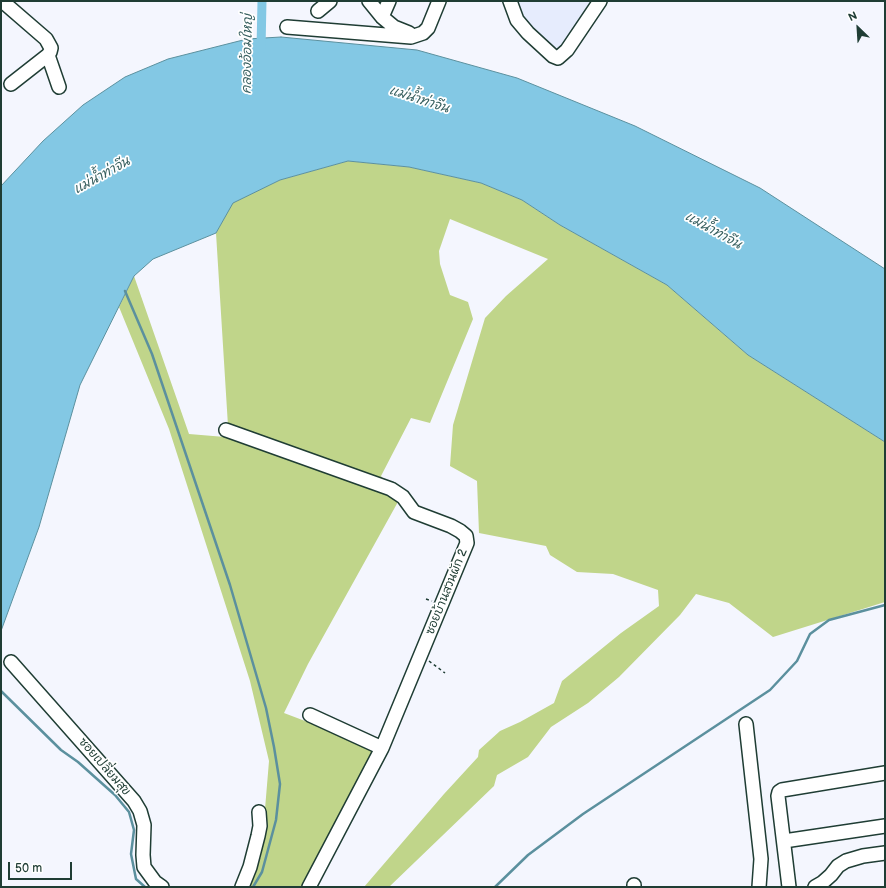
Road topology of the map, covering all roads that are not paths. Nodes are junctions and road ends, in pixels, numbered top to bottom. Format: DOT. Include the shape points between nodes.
graph roads {
  1 [pos="2,1"];
  2 [pos="330,1"];
  3 [pos="369,1"];
  4 [pos="389,1"];
  5 [pos="510,1"];
  6 [pos="600,1"];
  7 [pos="435,2"];
  8 [pos="318,11"];
  9 [pos="382,17"];
  10 [pos="287,27"];
  11 [pos="417,36"];
  12 [pos="48,55"];
  13 [pos="11,84"];
  14 [pos="59,87"];
  15 [pos="226,430"];
  16 [pos="11,662"];
  17 [pos="310,715"];
  18 [pos="746,724"];
  19 [pos="382,748"];
  20 [pos="885,773"];
  21 [pos="259,812"];
  22 [pos="885,826"];
  23 [pos="784,841"];
  24 [pos="885,853"];
  25 [pos="162,887"];
  26 [pos="242,887"];
  27 [pos="310,887"];
  28 [pos="758,887"];
  29 [pos="789,887"];
  30 [pos="815,887"];
  1 -- 12 [label="street" via="46,39 51,48"];
  2 -- 8 [label="street"];
  3 -- 9 [label="street"];
  4 -- 9 [label="street"];
  5 -- 6 [label="street" via="517,20 528,33 558,58 567,50"];
  7 -- 11 [label="street" via="428,28"];
  9 -- 11 [label="street" via="394,27"];
  10 -- 11 [label="street"];
  12 -- 13 [label="street"];
  12 -- 14 [label="street"];
  15 -- 19 [label="street, ซอยบ้านสวนผัก 2" via="391,488 403,497 414,512 451,526 466,536 467,543"];
  16 -- 25 [label="street, ซอยเปลี่ยมสุข" via="134,801 144,825 144,867"];
  17 -- 19 [label="street"];
  18 -- 28 [label="street" via="760,859"];
  19 -- 27 [label="street, ซอยบ้านสวนผัก 2"];
  20 -- 23 [label="street" via="779,792"];
  21 -- 26 [label="street" via="258,836"];
  22 -- 23 [label="street"];
  23 -- 29 [label="street"];
  24 -- 30 [label="street" via="846,861"];
}
